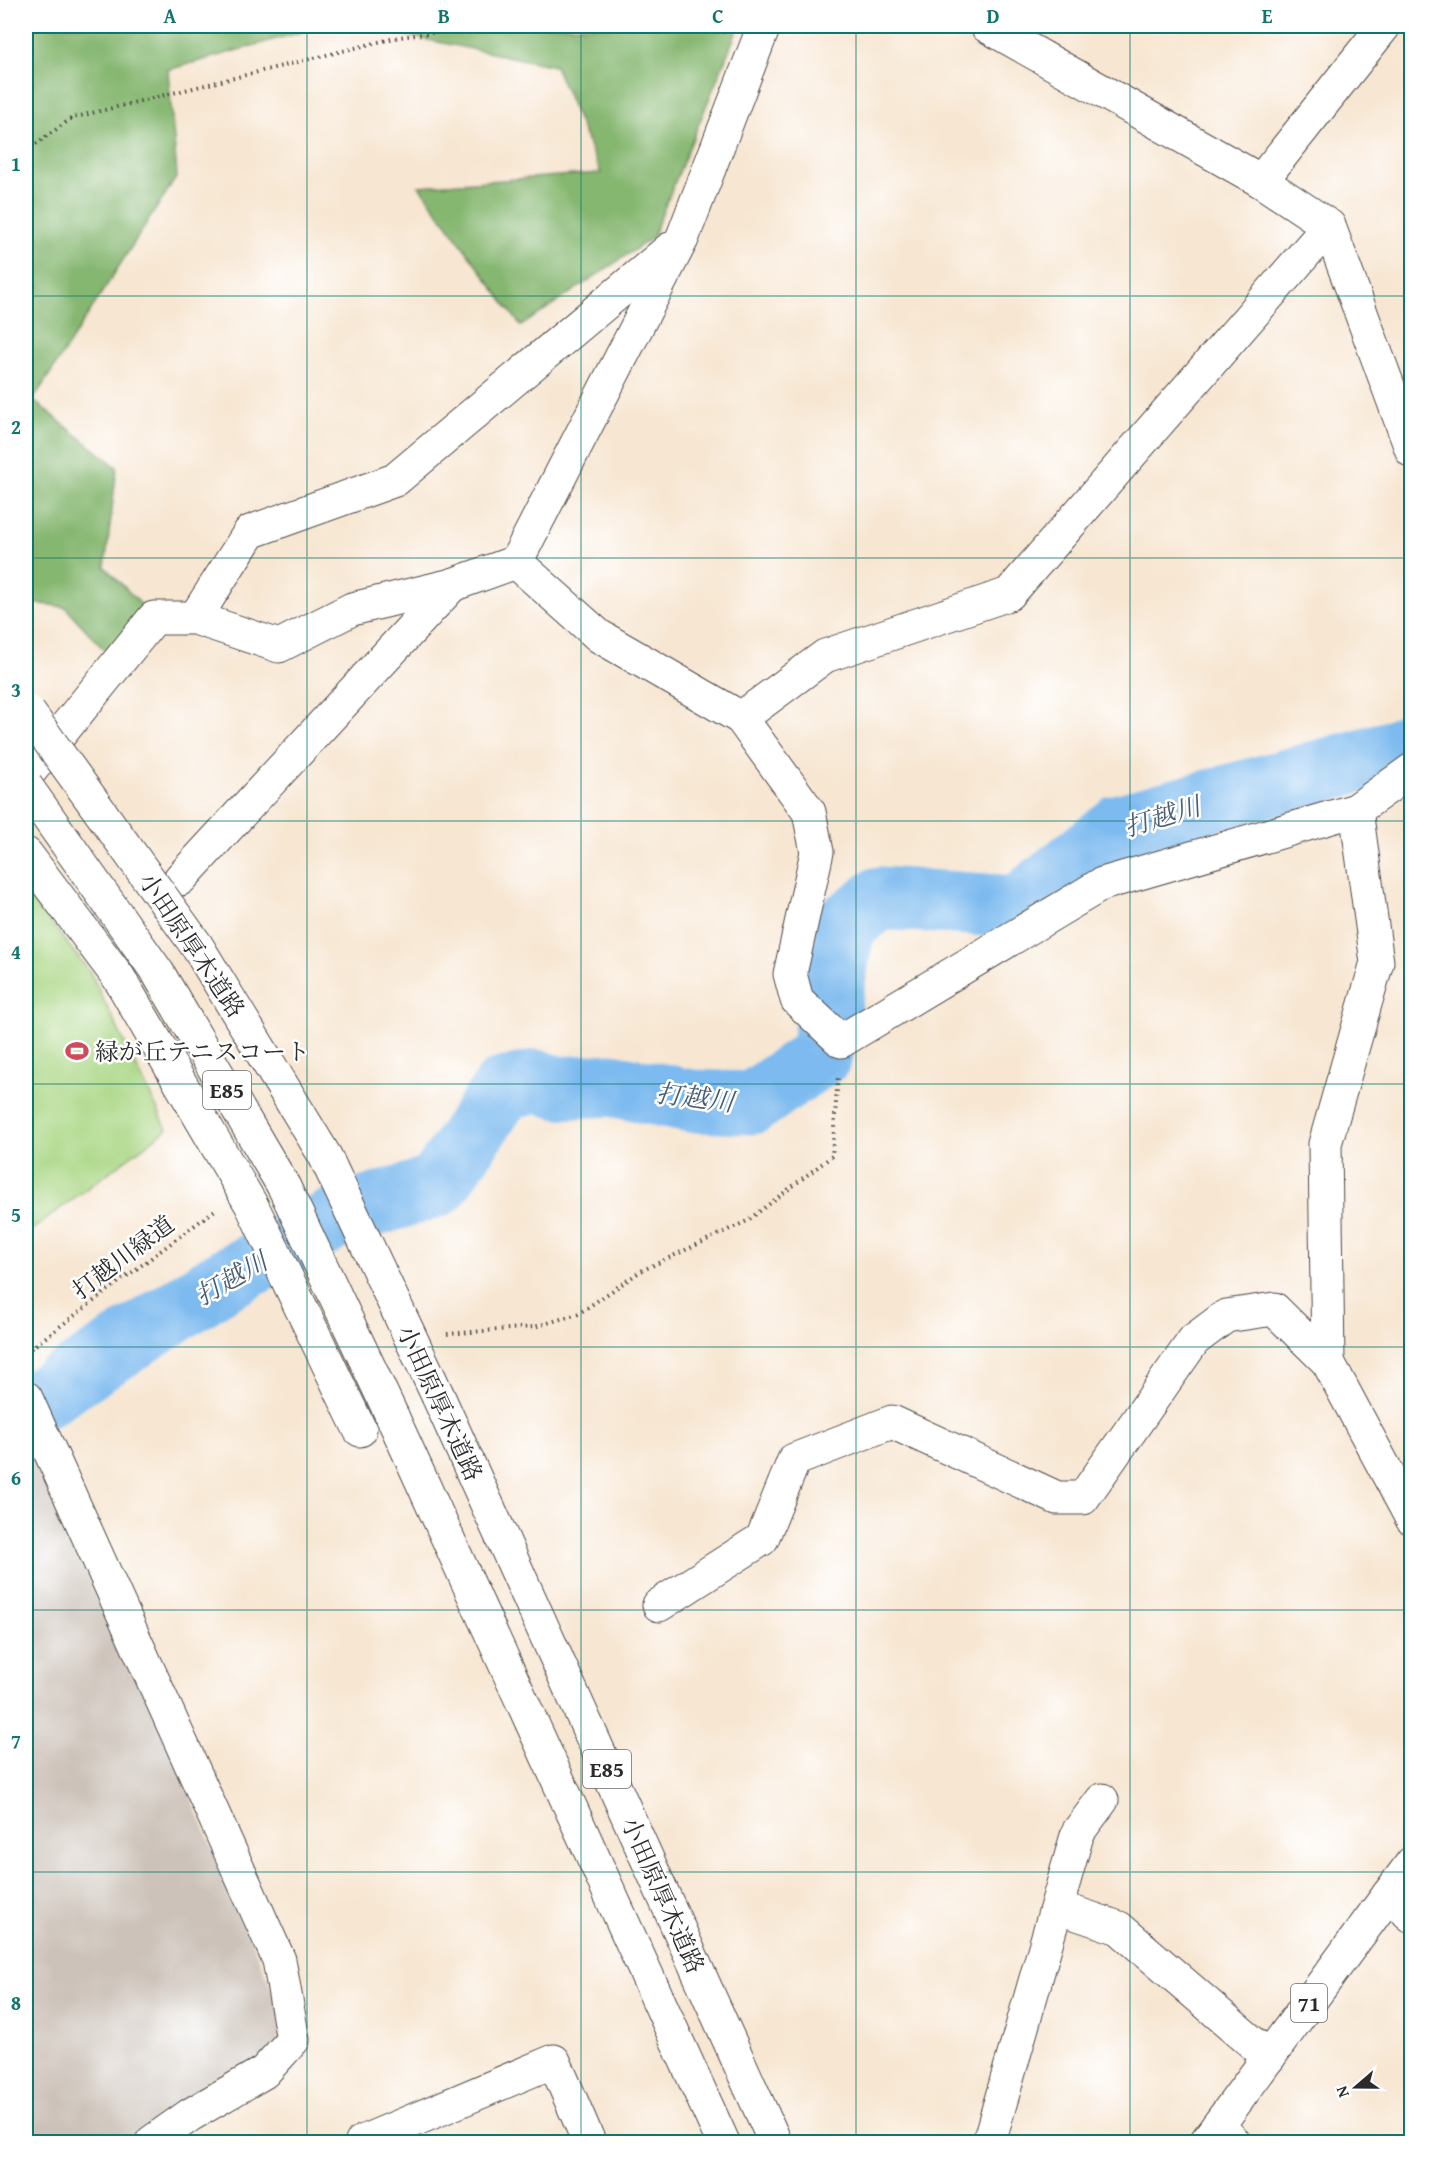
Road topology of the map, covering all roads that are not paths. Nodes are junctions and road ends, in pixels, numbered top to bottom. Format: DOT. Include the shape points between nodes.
graph roads {
  1 [pos="987,26"];
  2 [pos="1384,26"];
  3 [pos="763,30"];
  4 [pos="1261,181"];
  5 [pos="1329,226"];
  6 [pos="681,239"];
  7 [pos="1412,451"];
  8 [pos="516,562"];
  9 [pos="453,585"];
  10 [pos="195,618"];
  11 [pos="27,711"];
  12 [pos="741,718"];
  13 [pos="1412,770"];
  14 [pos="26,776"];
  15 [pos="26,786"];
  16 [pos="1356,810"];
  17 [pos="26,854"];
  18 [pos="180,879"];
  19 [pos="1328,1362"];
  20 [pos="26,1398"];
  21 [pos="360,1430"];
  22 [pos="1412,1519"];
  23 [pos="659,1605"];
  24 [pos="1102,1800"];
  25 [pos="1412,1863"];
  26 [pos="1388,1895"];
  27 [pos="1057,1908"];
  28 [pos="1412,1916"];
  29 [pos="1269,2057"];
  30 [pos="1219,2137"];
  31 [pos="152,2142"];
  32 [pos="362,2142"];
  33 [pos="589,2142"];
  34 [pos="723,2142"];
  35 [pos="775,2142"];
  36 [pos="989,2142"];
  1 -- 4 [label="main road"];
  2 -- 4 [label="main road"];
  3 -- 6 [label="main road"];
  4 -- 5 [label="main road"];
  5 -- 7 [label="main road"];
  5 -- 12 [label="main road" via="1009,594 825,656"];
  6 -- 8 [label="main road"];
  6 -- 10 [label="main road" via="395,480 250,531"];
  8 -- 9 [label="main road"];
  8 -- 12 [label="main road" via="598,636"];
  9 -- 10 [label="main road" via="351,609 279,646"];
  9 -- 18 [label="main road"];
  10 -- 14 [label="main road" via="154,618"];
  11 -- 35 [label="main road, 小田原厚木道路 / E85, bridge" via="197,946 319,1146 438,1395"];
  12 -- 16 [label="main road" via="809,812 817,852 790,974 797,1000 841,1041 1102,884"];
  13 -- 16 [label="main road"];
  15 -- 34 [label="main road, 小田原厚木道路 / E85, bridge" via="158,973 284,1187"];
  16 -- 19 [label="main road" via="1377,963 1325,1144"];
  17 -- 21 [label="main road" via="119,978 247,1198"];
  19 -- 22 [label="main road"];
  19 -- 23 [label="main road" via="1274,1309 1226,1316 1194,1340 1083,1498 1057,1498 892,1422 794,1460 762,1539"];
  20 -- 31 [label="main road" via="279,1960 293,2040 264,2072"];
  24 -- 27 [label="main road" via="1078,1832"];
  25 -- 26 [label="main road, 71"];
  26 -- 28 [label="main road"];
  26 -- 29 [label="main road, 71"];
  27 -- 29 [label="main road" via="1119,1928"];
  27 -- 36 [label="main road"];
  29 -- 30 [label="main road, 71"];
  32 -- 33 [label="main road" via="554,2061"];
}
